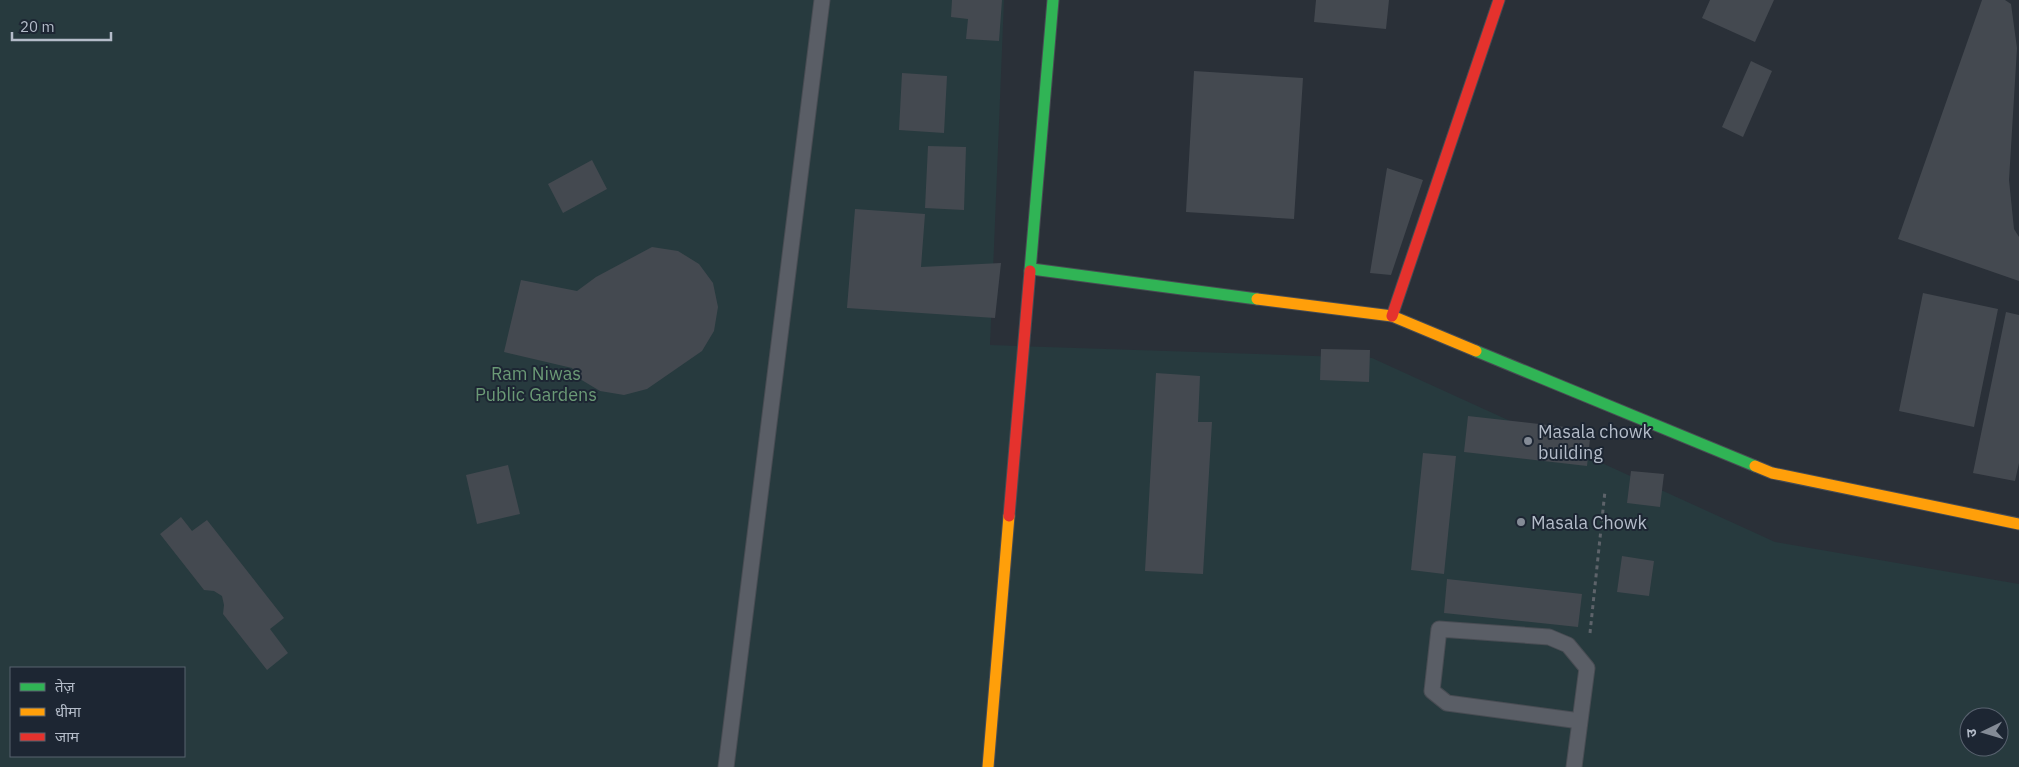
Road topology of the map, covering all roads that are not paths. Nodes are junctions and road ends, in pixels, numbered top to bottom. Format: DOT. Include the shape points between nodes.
graph roads {
  1 [pos="822,0"];
  2 [pos="1054,0"];
  3 [pos="1499,0"];
  4 [pos="1032,268"];
  5 [pos="1392,316"];
  6 [pos="2019,524"];
  7 [pos="1580,722"];
  8 [pos="726,767"];
  9 [pos="988,767"];
  10 [pos="1574,767"];
  1 -- 8 [label="lane"];
  2 -- 4 [label="street"];
  3 -- 5 [label="street"];
  4 -- 5 [label="street"];
  4 -- 9 [label="street"];
  5 -- 6 [label="street" via="1772,473"];
  7 -- 7 [label="lane" via="1587,668 1568,644 1549,637 1439,629 1432,691 1447,703"];
  7 -- 10 [label="lane"];
}
